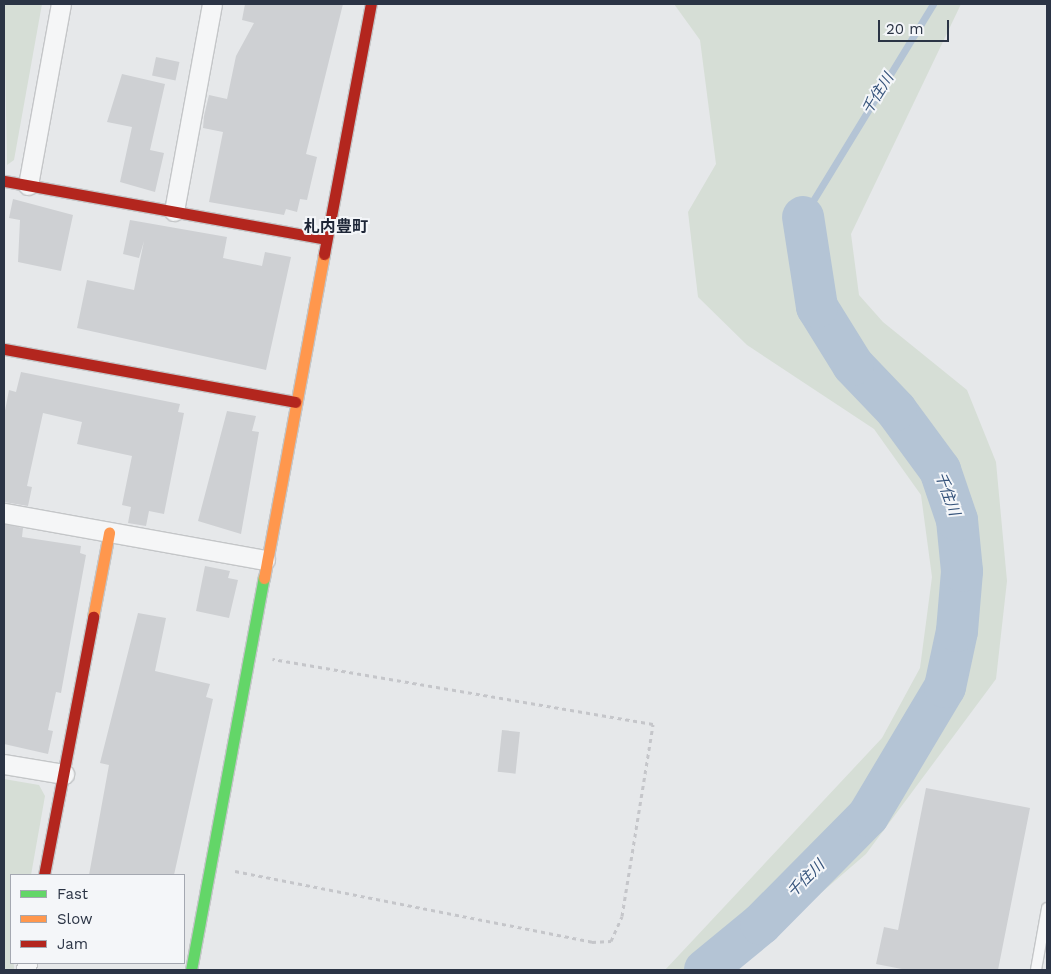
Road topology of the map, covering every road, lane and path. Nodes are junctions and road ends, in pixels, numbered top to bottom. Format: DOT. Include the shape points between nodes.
graph roads {
  1 [pos="61,4"];
  2 [pos="212,4"];
  3 [pos="371,4"];
  4 [pos="4,181"];
  5 [pos="28,185"];
  6 [pos="174,212"];
  7 [pos="326,239"];
  8 [pos="4,349"];
  9 [pos="295,402"];
  10 [pos="4,513"];
  11 [pos="109,533"];
  12 [pos="265,560"];
  13 [pos="248,654"];
  14 [pos="4,764"];
  15 [pos="64,774"];
  16 [pos="210,866"];
  17 [pos="44,874"];
  18 [pos="1047,908"];
  19 [pos="191,970"];
  20 [pos="1036,970"];
  1 -- 5 [label="street"];
  2 -- 6 [label="street"];
  3 -- 7 [label="street"];
  4 -- 5 [label="street"];
  5 -- 6 [label="street"];
  6 -- 7 [label="street"];
  7 -- 9 [label="street"];
  8 -- 9 [label="street"];
  9 -- 12 [label="street"];
  10 -- 11 [label="street"];
  11 -- 12 [label="street"];
  11 -- 15 [label="street"];
  12 -- 13 [label="street"];
  13 -- 16 [label="street"];
  13 -- 16 [label="path" via="653,724 622,916 611,941 592,942"];
  14 -- 15 [label="street"];
  15 -- 17 [label="street"];
  16 -- 19 [label="street"];
  18 -- 20 [label="lane"];
}
